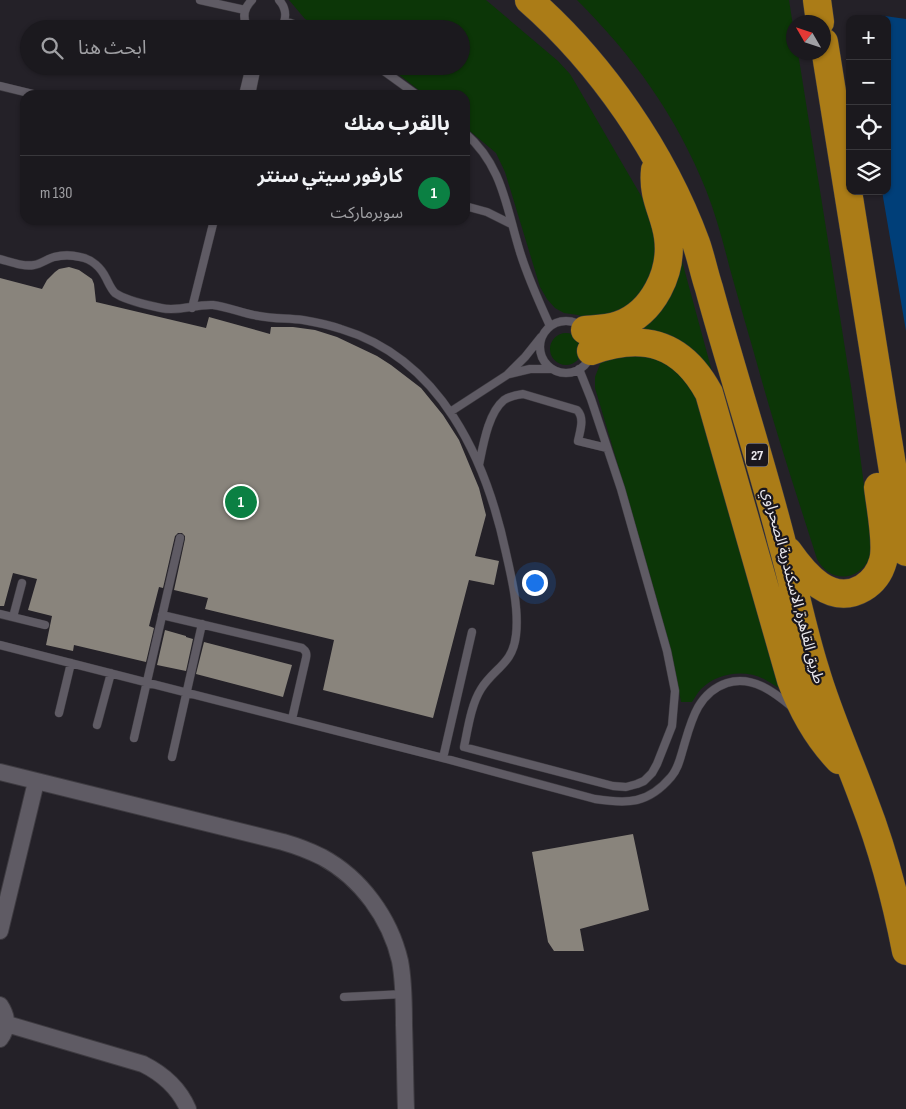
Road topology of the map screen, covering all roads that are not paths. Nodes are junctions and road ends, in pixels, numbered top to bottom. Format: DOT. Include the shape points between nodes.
graph roads {
  1 [pos="200,0"];
  2 [pos="252,0"];
  3 [pos="279,0"];
  4 [pos="529,0"];
  5 [pos="817,0"];
  6 [pos="245,10"];
  7 [pos="819,15"];
  8 [pos="244,20"];
  9 [pos="285,20"];
  10 [pos="827,60"];
  11 [pos="248,75"];
  12 [pos="256,75"];
  13 [pos="389,75"];
  14 [pos="0,86"];
  15 [pos="244,90"];
  16 [pos="252,90"];
  17 [pos="410,90"];
  18 [pos="20,91"];
  19 [pos="470,138"];
  20 [pos="657,162"];
  21 [pos="470,207"];
  22 [pos="511,224"];
  23 [pos="213,225"];
  24 [pos="0,259"];
  25 [pos="192,308"];
  26 [pos="550,326"];
  27 [pos="543,334"];
  28 [pos="585,350"];
  29 [pos="877,368"];
  30 [pos="553,369"];
  31 [pos="507,375"];
  32 [pos="450,412"];
  33 [pos="608,448"];
  34 [pos="479,465"];
  35 [pos="180,538"];
  36 [pos="783,544"];
  37 [pos="906,552"];
  38 [pos="22,583"];
  39 [pos="0,614"];
  40 [pos="162,615"];
  41 [pos="14,618"];
  42 [pos="202,624"];
  43 [pos="45,625"];
  44 [pos="472,632"];
  45 [pos="0,645"];
  46 [pos="71,663"];
  47 [pos="111,673"];
  48 [pos="147,682"];
  49 [pos="186,692"];
  50 [pos="59,713"];
  51 [pos="292,719"];
  52 [pos="98,725"];
  53 [pos="814,730"];
  54 [pos="134,738"];
  55 [pos="464,747"];
  56 [pos="172,757"];
  57 [pos="442,758"];
  58 [pos="463,763"];
  59 [pos="0,772"];
  60 [pos="854,775"];
  61 [pos="36,782"];
  62 [pos="0,931"];
  63 [pos="906,951"];
  64 [pos="404,994"];
  65 [pos="344,997"];
  66 [pos="0,1005"];
  67 [pos="3,1032"];
  68 [pos="188,1109"];
  69 [pos="406,1109"];
  1 -- 6 [label="lane"];
  2 -- 6 [label="lane"];
  3 -- 9 [label="lane" via="284,6"];
  4 -- 20 [label="highway, طريق القاهرة, الاسكندرية الصحراوي / 27" via="596,70"];
  5 -- 7 [label="highway"];
  6 -- 8 [label="lane"];
  10 -- 29 [label="highway, 27"];
  11 -- 15 [label="lane"];
  12 -- 16 [label="lane"];
  13 -- 17 [label="lane"];
  14 -- 18 [label="lane"];
  19 -- 22 [label="lane" via="493,166"];
  20 -- 28 [label="highway" via="655,191 669,241 662,280 652,299 637,315 610,327"];
  20 -- 36 [label="highway, طريق القاهرة, الاسكندرية الصحراوي / 27" via="696,244"];
  21 -- 22 [label="lane"];
  22 -- 26 [label="lane"];
  23 -- 25 [label="lane"];
  24 -- 25 [label="lane" via="27,266 71,255 87,258 102,272 110,288 124,297 168,309"];
  25 -- 32 [label="lane" via="219,306 262,317 302,320 358,335 405,362 431,387"];
  26 -- 27 [label="lane"];
  26 -- 28 [label="lane" via="564,321 579,324"];
  27 -- 30 [label="lane" via="540,341 542,357"];
  27 -- 31 [label="lane"];
  28 -- 30 [label="lane" via="573,372"];
  28 -- 33 [label="lane" via="591,399"];
  28 -- 53 [label="highway" via="625,342 653,344 683,358 704,383 791,680"];
  29 -- 36 [label="highway, 27" via="869,411 885,549 881,569 860,590 831,591 805,574"];
  29 -- 37 [label="highway, 27"];
  30 -- 31 [label="lane" via="530,369"];
  31 -- 32 [label="lane"];
  32 -- 34 [label="lane"];
  33 -- 34 [label="lane" via="578,441 582,418 577,410 523,394 514,395 504,400 493,416"];
  33 -- 55 [label="lane" via="667,651 675,691 672,726 658,764 644,781 626,787 613,786"];
  34 -- 55 [label="lane" via="501,532 514,596 516,634 514,650 480,690"];
  35 -- 40 [label="lane"];
  36 -- 60 [label="highway, طريق القاهرة, الاسكندرية الصحراوي / 27" via="815,671"];
  38 -- 41 [label="lane"];
  39 -- 41 [label="lane"];
  40 -- 42 [label="lane"];
  40 -- 48 [label="lane"];
  41 -- 43 [label="lane"];
  42 -- 49 [label="lane"];
  42 -- 51 [label="lane" via="305,650"];
  44 -- 57 [label="lane"];
  45 -- 46 [label="lane"];
  46 -- 47 [label="lane"];
  46 -- 50 [label="lane"];
  47 -- 48 [label="lane"];
  47 -- 52 [label="lane"];
  48 -- 49 [label="lane"];
  48 -- 54 [label="lane"];
  49 -- 51 [label="lane"];
  49 -- 56 [label="lane"];
  51 -- 57 [label="lane"];
  53 -- 58 [label="lane" via="785,701 763,686 742,681 722,685 705,697 693,717 672,776 638,801 595,799"];
  53 -- 60 [label="highway"];
  55 -- 58 [label="lane"];
  57 -- 58 [label="lane"];
  59 -- 61 [label="street"];
  60 -- 63 [label="highway, طريق القاهرة, الاسكندرية الصحراوي / 27" via="891,883"];
  61 -- 62 [label="street"];
  61 -- 64 [label="street" via="283,842 323,858 353,880 383,917 396,946"];
  64 -- 65 [label="lane"];
  64 -- 69 [label="street"];
  66 -- 67 [label="street" via="6,1017"];
  67 -- 68 [label="street" via="143,1064 171,1084"];
}
